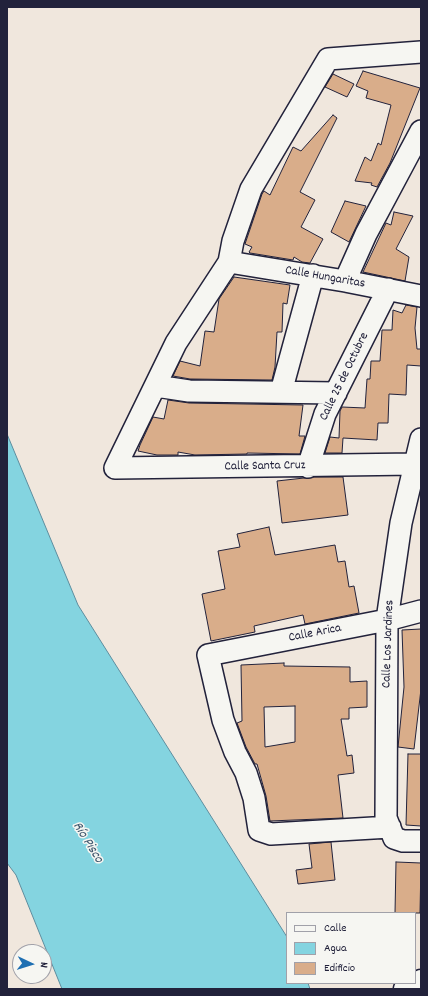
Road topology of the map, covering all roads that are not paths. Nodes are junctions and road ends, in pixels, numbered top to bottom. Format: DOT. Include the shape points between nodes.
graph roads {
  1 [pos="421,52"];
  2 [pos="421,131"];
  3 [pos="229,262"];
  4 [pos="313,275"];
  5 [pos="345,281"];
  6 [pos="388,289"];
  7 [pos="421,296"];
  8 [pos="156,386"];
  9 [pos="281,392"];
  10 [pos="336,392"];
  11 [pos="421,439"];
  12 [pos="415,464"];
  13 [pos="308,467"];
  14 [pos="421,611"];
  15 [pos="387,620"];
  16 [pos="390,827"];
  17 [pos="421,841"];
  1 -- 3 [label="street" via="328,59 251,189 233,241"];
  2 -- 5 [label="street" via="366,234"];
  3 -- 4 [label="street, Calle Hungaritas"];
  3 -- 8 [label="street" via="176,343"];
  4 -- 5 [label="street, Calle Hungaritas"];
  4 -- 9 [label="street"];
  5 -- 6 [label="street, Calle Hungaritas"];
  6 -- 7 [label="street, Calle Hungaritas"];
  6 -- 10 [label="street, Calle 25 de Octubre"];
  8 -- 9 [label="street" via="189,391"];
  8 -- 13 [label="street, Calle Santa Cruz" via="115,468"];
  9 -- 10 [label="street"];
  10 -- 13 [label="street, Calle 25 de Octubre" via="325,414"];
  11 -- 12 [label="street, Calle Los Jardines"];
  12 -- 13 [label="street, Calle Santa Cruz"];
  12 -- 15 [label="street, Calle Los Jardines" via="401,523"];
  14 -- 15 [label="street, Calle Arica"];
  15 -- 16 [label="street, Calle Los Jardines" via="386,818"];
  15 -- 16 [label="street, Calle Arica" via="208,655 223,720 254,798 259,830 271,834"];
  16 -- 17 [label="street" via="394,838"];
}
